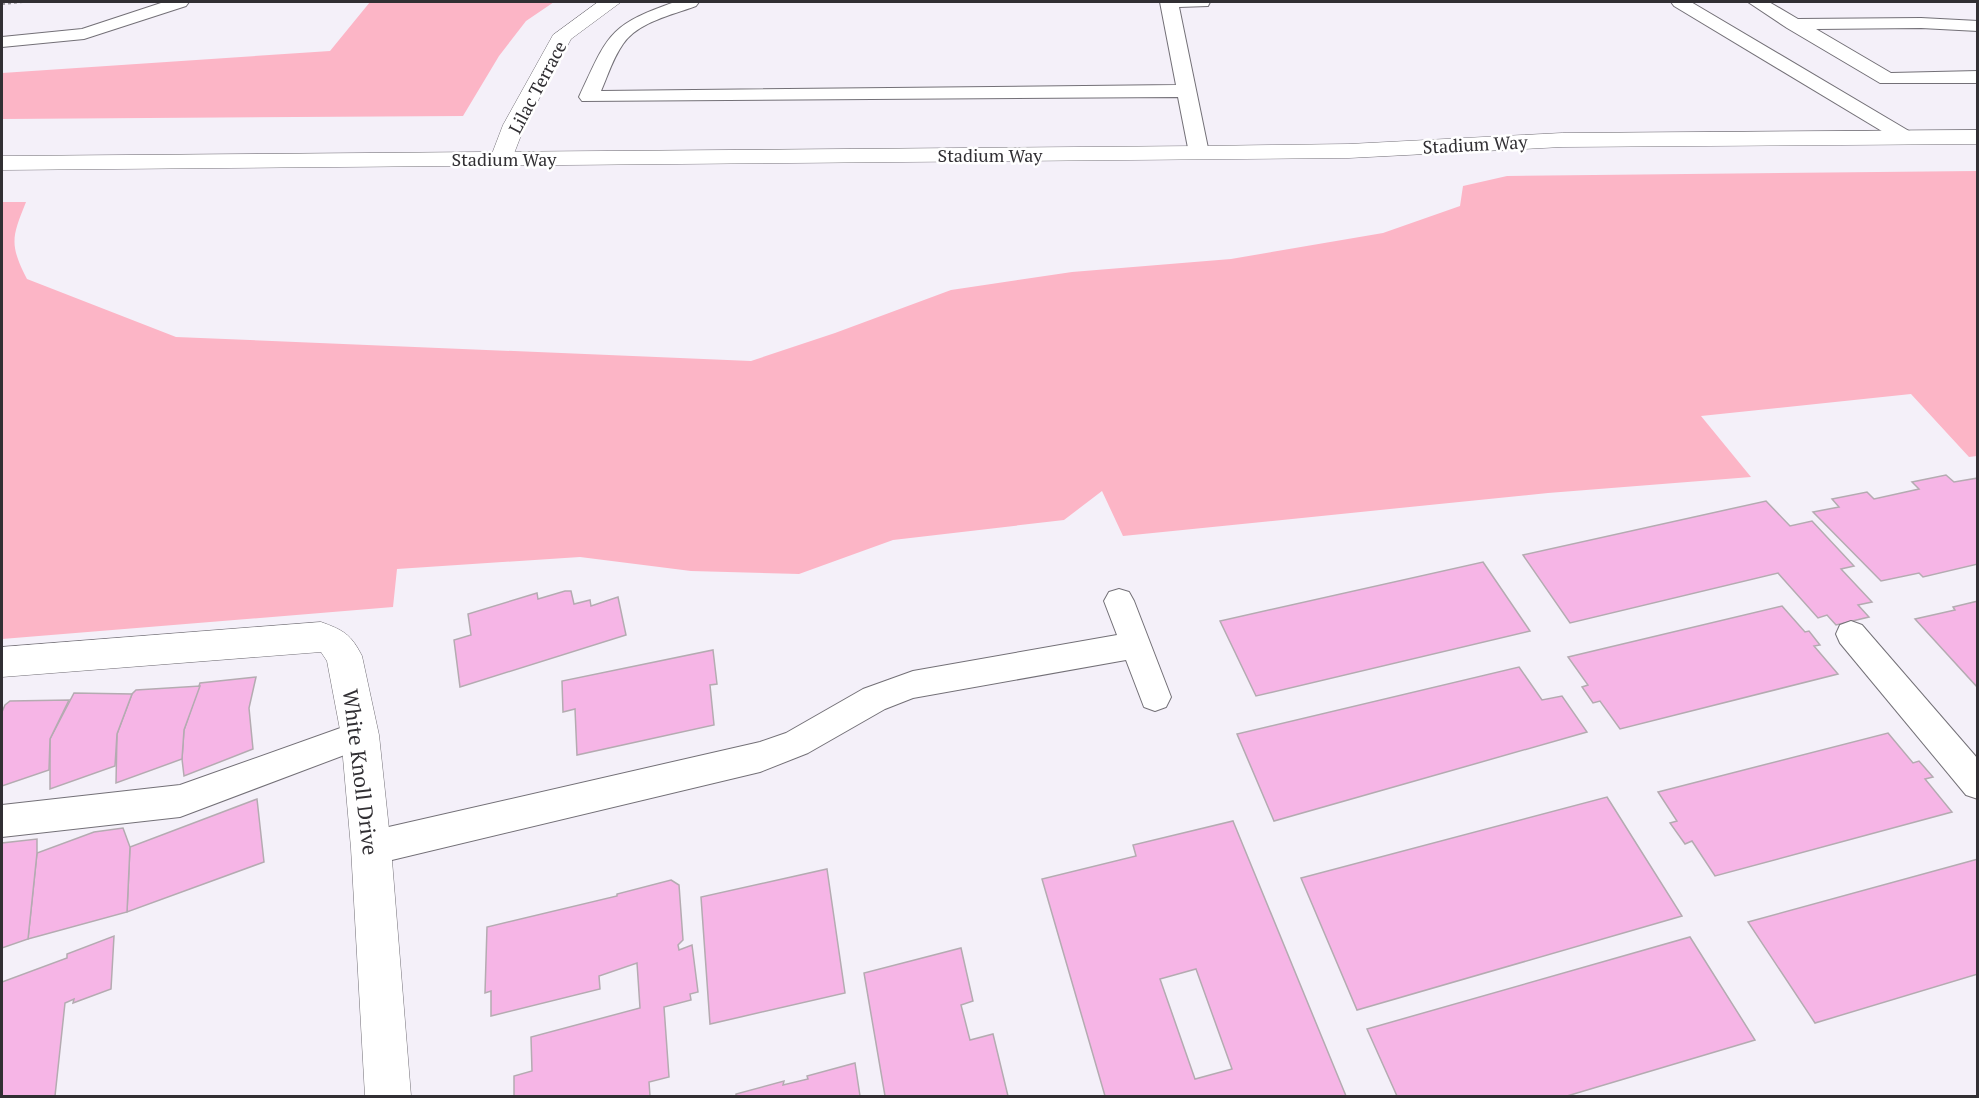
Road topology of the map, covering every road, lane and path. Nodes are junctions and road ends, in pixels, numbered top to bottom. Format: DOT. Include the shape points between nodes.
graph roads {
  1 [pos="23,2"];
  2 [pos="146,2"];
  3 [pos="610,2"];
  4 [pos="690,2"];
  5 [pos="1203,2"];
  6 [pos="1680,2"];
  7 [pos="1757,2"];
  8 [pos="2,4"];
  9 [pos="172,5"];
  10 [pos="1791,24"];
  11 [pos="1977,26"];
  12 [pos="2,42"];
  13 [pos="1977,77"];
  14 [pos="1187,91"];
  15 [pos="1977,137"];
  16 [pos="1907,138"];
  17 [pos="1199,153"];
  18 [pos="502,159"];
  19 [pos="2,163"];
  20 [pos="1119,601"];
  21 [pos="1851,634"];
  22 [pos="1136,645"];
  23 [pos="2,662"];
  24 [pos="1155,697"];
  25 [pos="360,735"];
  26 [pos="1977,784"];
  27 [pos="2,821"];
  28 [pos="371,848"];
  29 [pos="388,1096"];
  1 -- 8 [label="path"];
  2 -- 9 [label="lane"];
  3 -- 18 [label="street, Lilac Terrace" via="563,35 514,125"];
  4 -- 14 [label="lane" via="625,31 613,46 589,97"];
  5 -- 14 [label="lane" via="1169,2"];
  6 -- 16 [label="lane"];
  7 -- 10 [label="lane"];
  9 -- 12 [label="lane" via="84,34"];
  10 -- 11 [label="lane"];
  10 -- 13 [label="lane" via="1887,79"];
  14 -- 17 [label="lane"];
  15 -- 16 [label="street, Stadium Way"];
  16 -- 17 [label="street, Stadium Way" via="1562,140 1348,151"];
  17 -- 18 [label="street, Stadium Way"];
  18 -- 19 [label="street, Stadium Way"];
  20 -- 22 [label="lane"];
  21 -- 26 [label="lane"];
  22 -- 24 [label="lane"];
  22 -- 28 [label="lane" via="913,685 874,699 797,743 759,757"];
  23 -- 25 [label="street, White Knoll Drive" via="321,637 333,642 344,656"];
  25 -- 27 [label="lane" via="180,801"];
  25 -- 28 [label="street, White Knoll Drive"];
  28 -- 29 [label="street, White Knoll Drive"];
}
